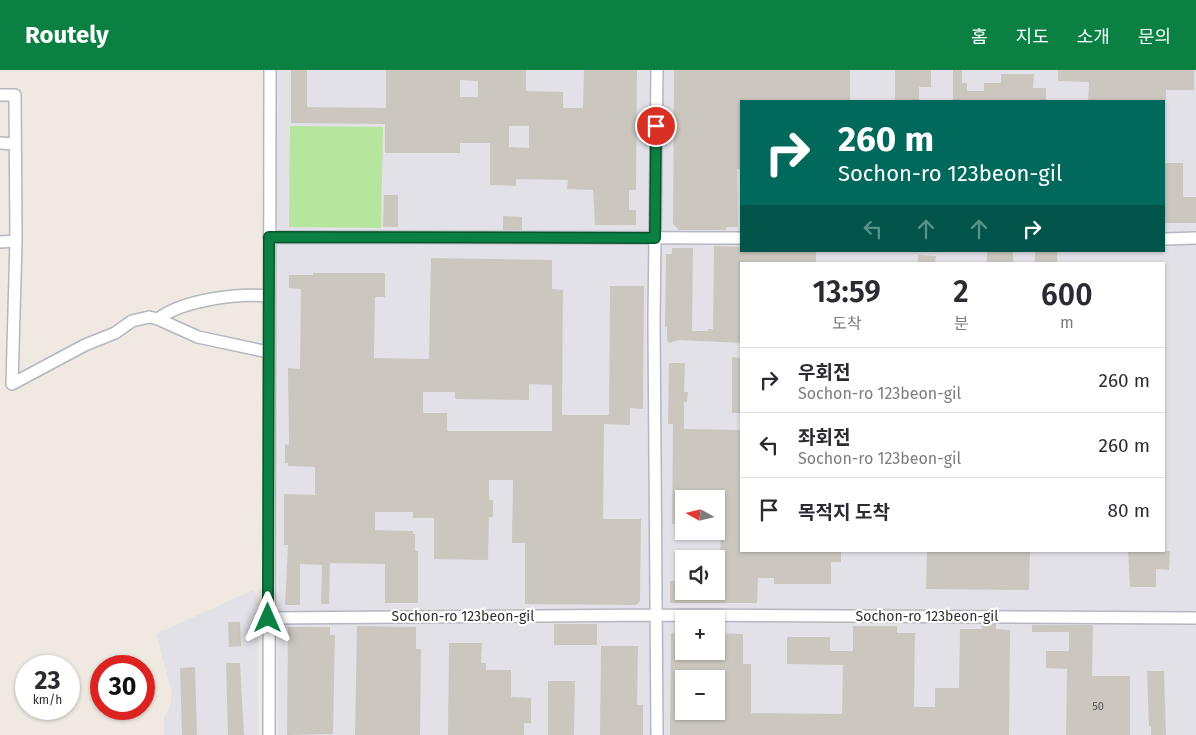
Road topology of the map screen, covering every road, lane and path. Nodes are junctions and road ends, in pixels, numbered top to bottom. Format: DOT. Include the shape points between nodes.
graph roads {
  1 [pos="270,70"];
  2 [pos="657,70"];
  3 [pos="0,95"];
  4 [pos="0,143"];
  5 [pos="15,144"];
  6 [pos="269,237"];
  7 [pos="655,238"];
  8 [pos="740,238"];
  9 [pos="1165,238"];
  10 [pos="1196,238"];
  11 [pos="16,241"];
  12 [pos="0,242"];
  13 [pos="268,296"];
  14 [pos="158,319"];
  15 [pos="268,352"];
  16 [pos="657,615"];
  17 [pos="268,618"];
  18 [pos="1196,618"];
  19 [pos="269,735"];
  20 [pos="657,735"];
  1 -- 6 [label="street"];
  2 -- 7 [label="street"];
  3 -- 5 [label="street" via="15,95"];
  4 -- 5 [label="street"];
  5 -- 11 [label="street"];
  6 -- 7 [label="street"];
  6 -- 13 [label="street"];
  7 -- 8 [label="street"];
  7 -- 16 [label="street"];
  9 -- 10 [label="street"];
  11 -- 12 [label="street"];
  11 -- 14 [label="street" via="12,384 85,344 115,334 132,321 149,317"];
  13 -- 14 [label="street" via="240,295 217,299 170,310"];
  13 -- 15 [label="street"];
  14 -- 15 [label="street" via="198,337"];
  15 -- 17 [label="street"];
  16 -- 17 [label="street, Sochon-ro 123beon-gil"];
  16 -- 18 [label="street, Sochon-ro 123beon-gil"];
  16 -- 20 [label="street"];
  17 -- 19 [label="street"];
}
